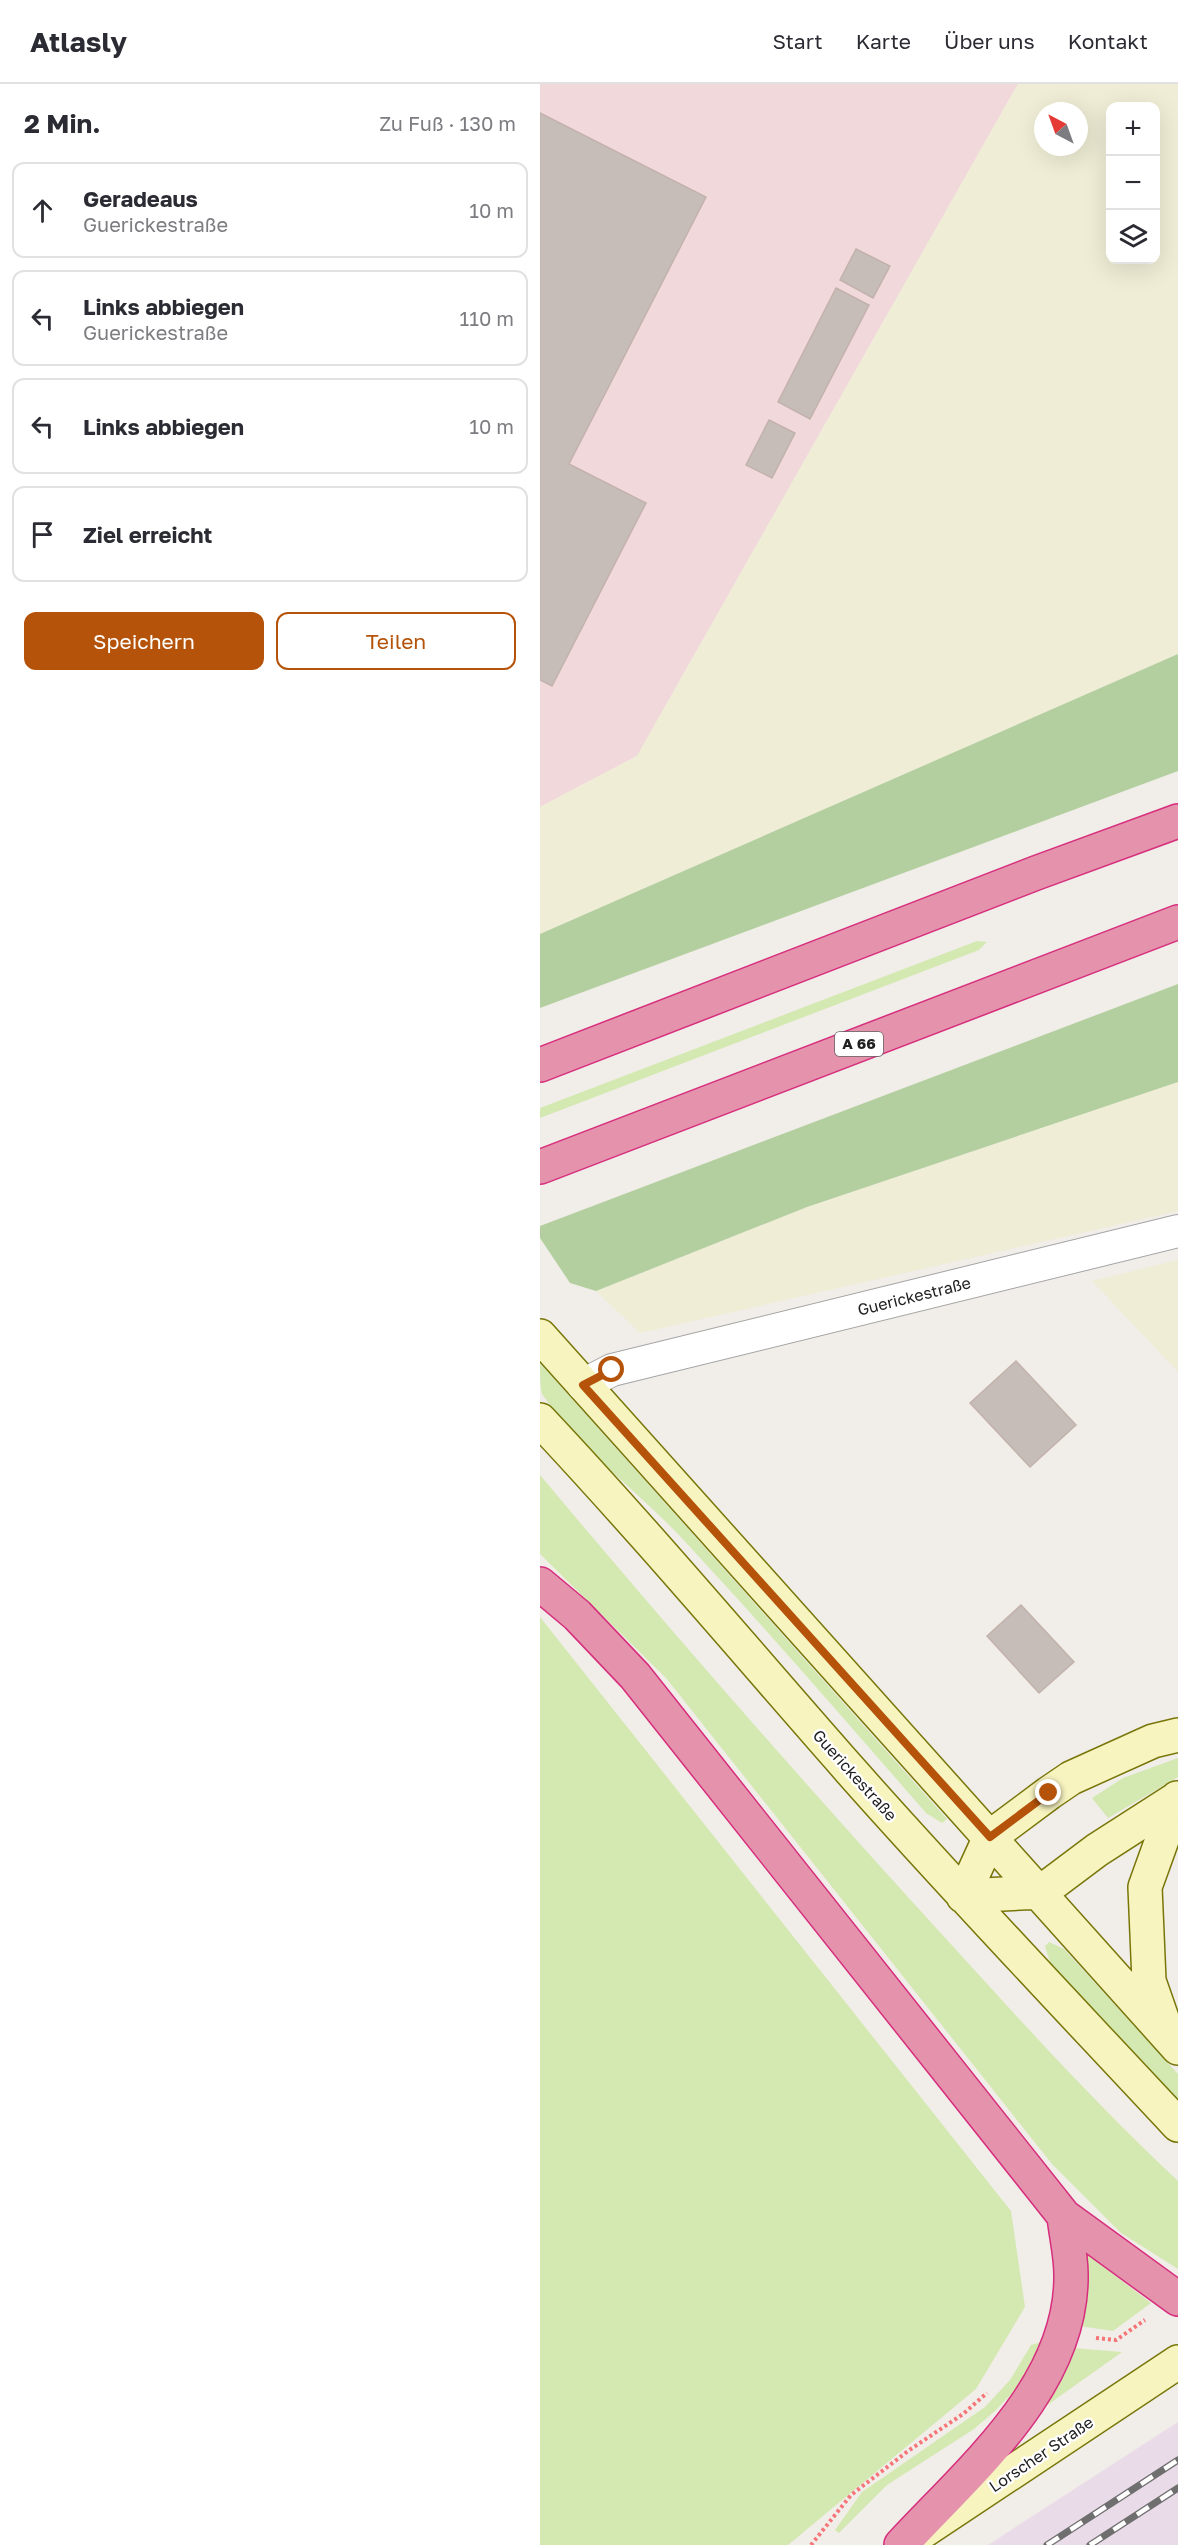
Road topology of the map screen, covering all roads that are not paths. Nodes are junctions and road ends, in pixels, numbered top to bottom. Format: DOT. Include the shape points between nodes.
graph roads {
  1 [pos="1178,821"];
  2 [pos="1178,922"];
  3 [pos="540,1065"];
  4 [pos="540,1167"];
  5 [pos="1178,1231"];
  6 [pos="540,1336"];
  7 [pos="583,1385"];
  8 [pos="540,1420"];
  9 [pos="540,1584"];
  10 [pos="1178,1735"];
  11 [pos="1178,1798"];
  12 [pos="990,1837"];
  13 [pos="1041,1892"];
  14 [pos="963,1896"];
  15 [pos="1174,2044"];
  16 [pos="1178,2125"];
  17 [pos="1064,2216"];
  18 [pos="1165,2307"];
  19 [pos="1178,2362"];
  20 [pos="902,2545"];
  1 -- 3 [label="highway"];
  2 -- 4 [label="highway, A 66"];
  5 -- 7 [label="street, Guerickestraße" via="612,1370"];
  6 -- 7 [label="main road"];
  7 -- 12 [label="main road"];
  8 -- 14 [label="main road, Guerickestraße" via="623,1508"];
  9 -- 17 [label="highway" via="577,1615 635,1676"];
  10 -- 12 [label="main road" via="1153,1741 1071,1778"];
  11 -- 13 [label="main road"];
  11 -- 15 [label="main road" via="1145,1887 1149,1981"];
  12 -- 13 [label="main road"];
  12 -- 14 [label="main road"];
  13 -- 14 [label="main road"];
  13 -- 15 [label="main road"];
  14 -- 16 [label="main road, Guerickestraße"];
  17 -- 18 [label="highway"];
  17 -- 20 [label="highway" via="1071,2275 1063,2333 1041,2385 1013,2423"];
  19 -- 20 [label="main road, Lorscher Straße"];
}
